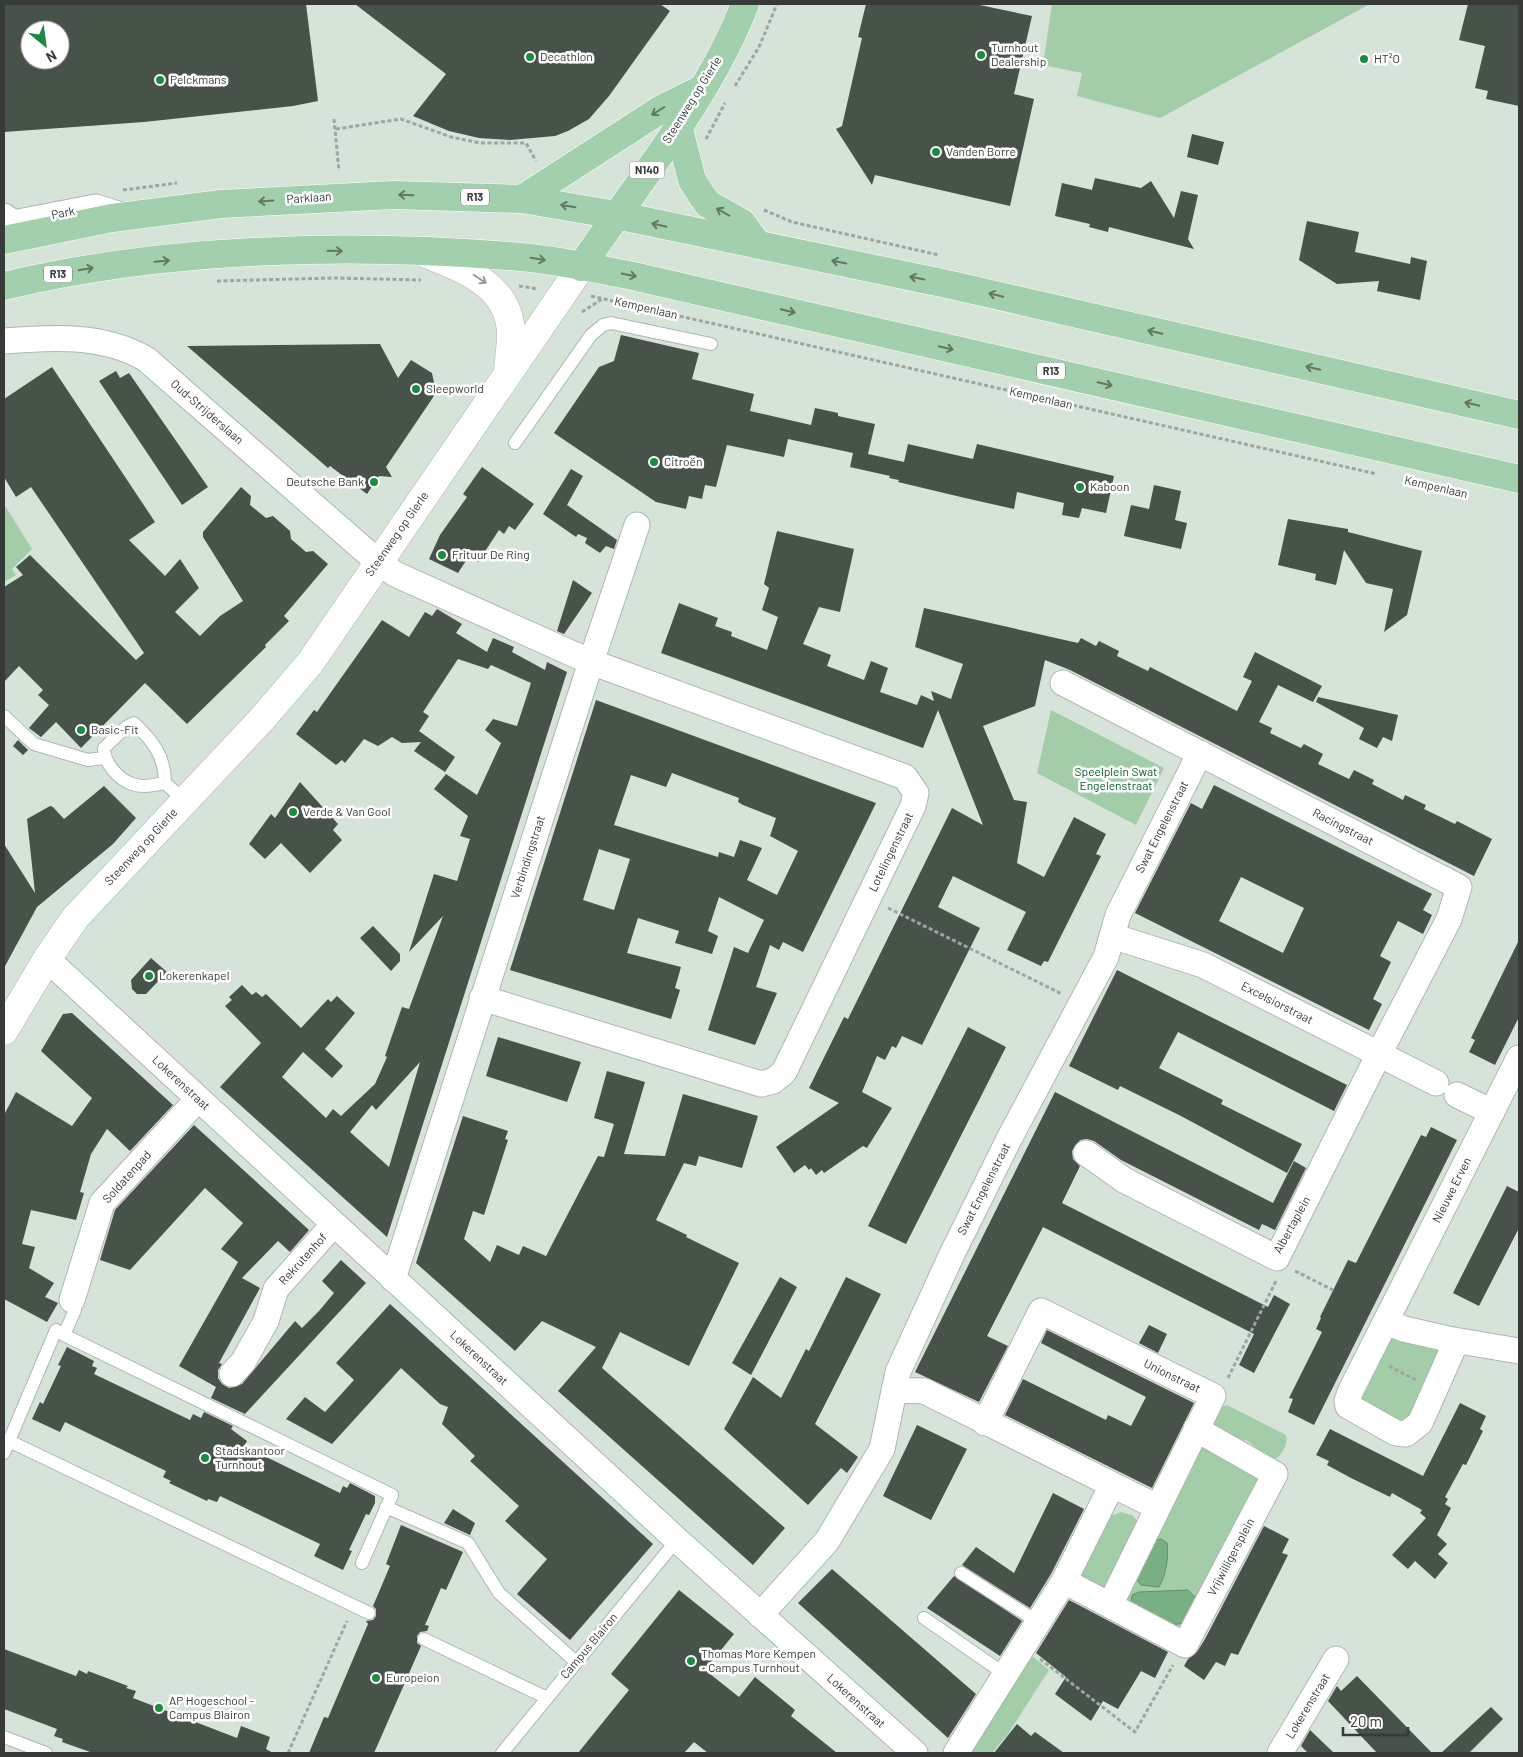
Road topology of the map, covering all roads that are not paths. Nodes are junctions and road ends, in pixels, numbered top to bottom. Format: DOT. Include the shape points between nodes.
graph roads {
  1 [pos="745,4"];
  2 [pos="702,89"];
  3 [pos="678,126"];
  4 [pos="522,199"];
  5 [pos="616,215"];
  6 [pos="4,216"];
  7 [pos="124,216"];
  8 [pos="4,240"];
  9 [pos="758,245"];
  10 [pos="420,252"];
  11 [pos="581,267"];
  12 [pos="4,286"];
  13 [pos="4,341"];
  14 [pos="711,344"];
  15 [pos="508,373"];
  16 [pos="1519,414"];
  17 [pos="515,443"];
  18 [pos="1519,479"];
  19 [pos="637,525"];
  20 [pos="378,562"];
  21 [pos="592,662"];
  22 [pos="1063,683"];
  23 [pos="4,716"];
  24 [pos="1200,753"];
  25 [pos="104,758"];
  26 [pos="165,783"];
  27 [pos="184,801"];
  28 [pos="1112,936"];
  29 [pos="47,959"];
  30 [pos="482,998"];
  31 [pos="4,1031"];
  32 [pos="1379,1054"];
  33 [pos="1519,1058"];
  34 [pos="198,1099"];
  35 [pos="1492,1112"];
  36 [pos="1086,1153"];
  37 [pos="334,1224"];
  38 [pos="393,1278"];
  39 [pos="72,1300"];
  40 [pos="1386,1322"];
  41 [pos="64,1335"];
  42 [pos="1448,1339"];
  43 [pos="1519,1351"];
  44 [pos="232,1374"];
  45 [pos="894,1390"];
  46 [pos="985,1423"];
  47 [pos="1196,1430"];
  48 [pos="6,1447"];
  49 [pos="1112,1485"];
  50 [pos="386,1507"];
  51 [pos="1157,1507"];
  52 [pos="677,1540"];
  53 [pos="362,1563"];
  54 [pos="961,1573"];
  55 [pos="1064,1581"];
  56 [pos="1110,1605"];
  57 [pos="369,1613"];
  58 [pos="760,1615"];
  59 [pos="924,1618"];
  60 [pos="1038,1622"];
  61 [pos="424,1639"];
  62 [pos="1336,1659"];
  63 [pos="576,1662"];
  64 [pos="1006,1674"];
  65 [pos="547,1698"];
  66 [pos="4,1737"];
  67 [pos="909,1751"];
  68 [pos="46,1753"];
  69 [pos="502,1753"];
  70 [pos="956,1753"];
  71 [pos="1281,1753"];
  1 -- 2 [label="main road, Steenweg op Gierle / N140"];
  2 -- 3 [label="main road, Steenweg op Gierle / N140"];
  2 -- 4 [label="main road, one-way" via="662,108"];
  3 -- 5 [label="main road, Steenweg op Gierle / N140"];
  9 -- 3 [label="main road, one-way" via="742,223 708,204 702,196 692,180"];
  5 -- 4 [label="main road, Parklaan / R13, one-way"];
  4 -- 7 [label="main road, Parklaan / R13, one-way" via="332,196 221,204"];
  9 -- 5 [label="main road, R13, one-way"];
  5 -- 11 [label="main road, Steenweg op Gierle / N140"];
  6 -- 7 [label="street, Park" via="13,223 96,207"];
  7 -- 8 [label="main road, Parklaan / R13"];
  16 -- 9 [label="main road, R13, one-way" via="947,284"];
  10 -- 11 [label="main road, R13, one-way" via="522,257"];
  12 -- 10 [label="main road, R13, one-way" via="113,265 267,252"];
  10 -- 15 [label="street, one-way" via="469,271 488,284 504,304 510,324"];
  11 -- 15 [label="street, Steenweg op Gierle"];
  11 -- 18 [label="main road, R13, one-way" via="633,276"];
  13 -- 20 [label="street, Oud-Strijderslaan" via="46,338 94,341 132,351 146,359"];
  14 -- 17 [label="lane" via="611,323 603,325 591,335"];
  15 -- 20 [label="street, Steenweg op Gierle"];
  19 -- 21 [label="street"];
  20 -- 21 [label="street" via="395,574"];
  20 -- 27 [label="street, Steenweg op Gierle" via="310,663"];
  21 -- 30 [label="street, Verbindingstraat"];
  21 -- 30 [label="street, Lotelingenstraat" via="905,777 916,793 913,806 784,1072 773,1081 761,1084"];
  22 -- 24 [label="street, Racingstraat"];
  23 -- 25 [label="lane" via="34,744 88,760"];
  24 -- 28 [label="street, Swat Engelenstraat" via="1118,915"];
  24 -- 32 [label="street, Racingstraat" via="1459,887 1449,919"];
  25 -- 26 [label="lane" via="116,774 133,784"];
  25 -- 26 [label="lane" via="104,748 134,723 160,752"];
  26 -- 27 [label="lane"];
  27 -- 29 [label="street, Steenweg op Gierle" via="76,918"];
  28 -- 32 [label="street, Excelsiorstraat" via="1203,966"];
  28 -- 45 [label="street, Swat Engelenstraat" via="1106,957 1083,1004 952,1254 898,1372"];
  29 -- 31 [label="street, Steenweg op Gierle"];
  29 -- 34 [label="street, Lokerenstraat"];
  30 -- 38 [label="street, Verbindingstraat"];
  32 -- 35 [label="street, Excelsiorstraat"];
  32 -- 36 [label="street, Albertaplein" via="1277,1258 1124,1180"];
  33 -- 35 [label="street, Nieuwe Erven"];
  34 -- 37 [label="street, Lokerenstraat"];
  34 -- 39 [label="street, Soldatenpad" via="102,1204"];
  35 -- 40 [label="street, Nieuwe Erven"];
  37 -- 38 [label="street, Lokerenstraat"];
  37 -- 44 [label="street, Rekrutenhof" via="276,1289 266,1321 243,1362"];
  38 -- 52 [label="street, Lokerenstraat"];
  39 -- 41 [label="lane" via="75,1310"];
  40 -- 42 [label="street"];
  40 -- 42 [label="street, Nieuwe Erven" via="1347,1401 1348,1406 1396,1433 1406,1434 1420,1423 1448,1363 1452,1350"];
  41 -- 48 [label="lane" via="56,1330"];
  41 -- 50 [label="lane" via="392,1494"];
  42 -- 43 [label="street"];
  45 -- 46 [label="street" via="924,1391"];
  45 -- 58 [label="street, Swat Engelenstraat" via="882,1449 844,1514 827,1541"];
  46 -- 47 [label="street, Unionstraat" via="1040,1311 1213,1396"];
  46 -- 49 [label="street"];
  47 -- 51 [label="street, Unionstraat"];
  47 -- 56 [label="street, Vrijwilligersplein" via="1275,1474 1185,1645"];
  48 -- 57 [label="lane"];
  49 -- 51 [label="street"];
  49 -- 55 [label="street"];
  50 -- 53 [label="lane"];
  50 -- 63 [label="lane" via="468,1543 500,1593"];
  51 -- 56 [label="street"];
  52 -- 58 [label="street, Lokerenstraat"];
  52 -- 63 [label="lane, Campus Blairon"];
  54 -- 60 [label="lane"];
  55 -- 56 [label="street"];
  55 -- 60 [label="street"];
  58 -- 67 [label="street, Lokerenstraat"];
  59 -- 64 [label="lane"];
  60 -- 64 [label="street"];
  61 -- 65 [label="lane"];
  62 -- 71 [label="street, Lokerenstraat"];
  63 -- 65 [label="lane, Campus Blairon"];
  64 -- 70 [label="street"];
  65 -- 69 [label="lane, Campus Blairon"];
  66 -- 68 [label="lane"];
}
